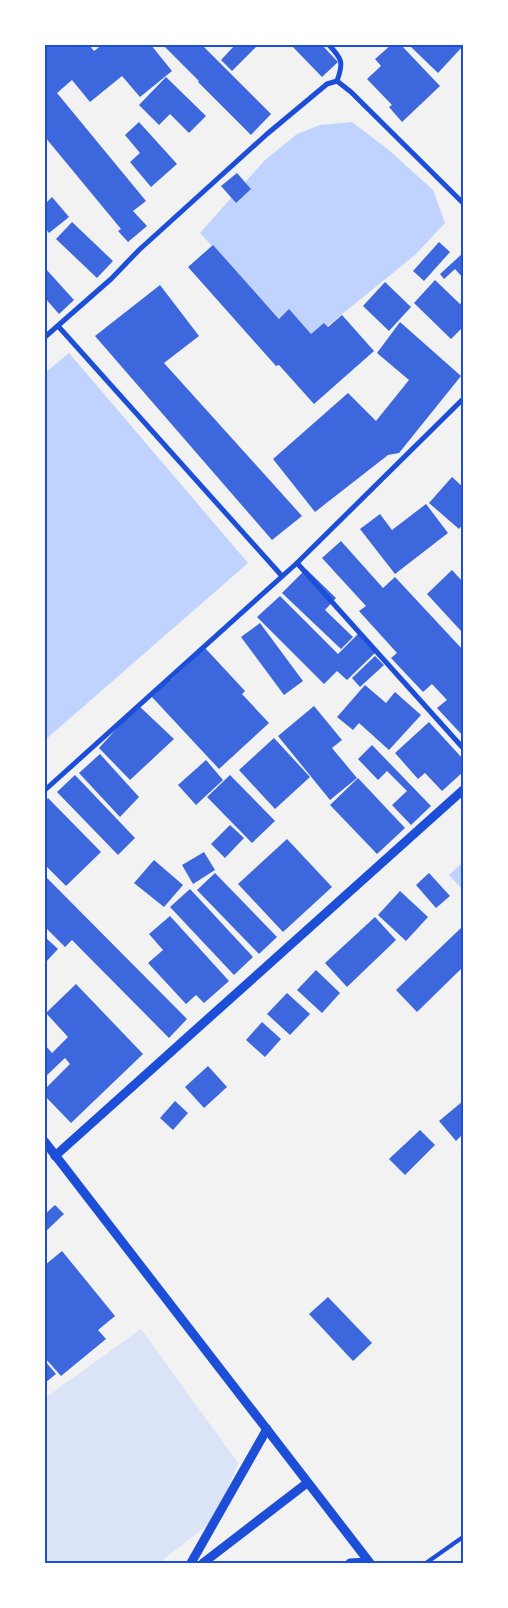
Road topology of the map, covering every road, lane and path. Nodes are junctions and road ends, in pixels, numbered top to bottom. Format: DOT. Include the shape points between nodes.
graph roads {
  1 [pos="329,45"];
  2 [pos="337,81"];
  3 [pos="463,203"];
  4 [pos="58,326"];
  5 [pos="45,337"];
  6 [pos="463,399"];
  7 [pos="297,563"];
  8 [pos="282,576"];
  9 [pos="463,748"];
  10 [pos="45,790"];
  11 [pos="463,790"];
  12 [pos="45,1142"];
  13 [pos="55,1156"];
  14 [pos="267,1429"];
  15 [pos="307,1483"];
  16 [pos="463,1537"];
  17 [pos="369,1562"];
  18 [pos="191,1563"];
  19 [pos="203,1563"];
  20 [pos="350,1563"];
  21 [pos="426,1563"];
  1 -- 2 [label="street" via="341,61"];
  2 -- 3 [label="street"];
  2 -- 4 [label="street" via="327,84 267,134"];
  4 -- 5 [label="street"];
  4 -- 8 [label="street"];
  6 -- 7 [label="street"];
  7 -- 8 [label="street"];
  7 -- 9 [label="street"];
  8 -- 10 [label="street"];
  11 -- 13 [label="street"];
  12 -- 13 [label="street"];
  13 -- 14 [label="street"];
  14 -- 15 [label="street"];
  14 -- 18 [label="street"];
  15 -- 17 [label="street"];
  15 -- 19 [label="street"];
  16 -- 21 [label="lane"];
  17 -- 20 [label="street"];
}
